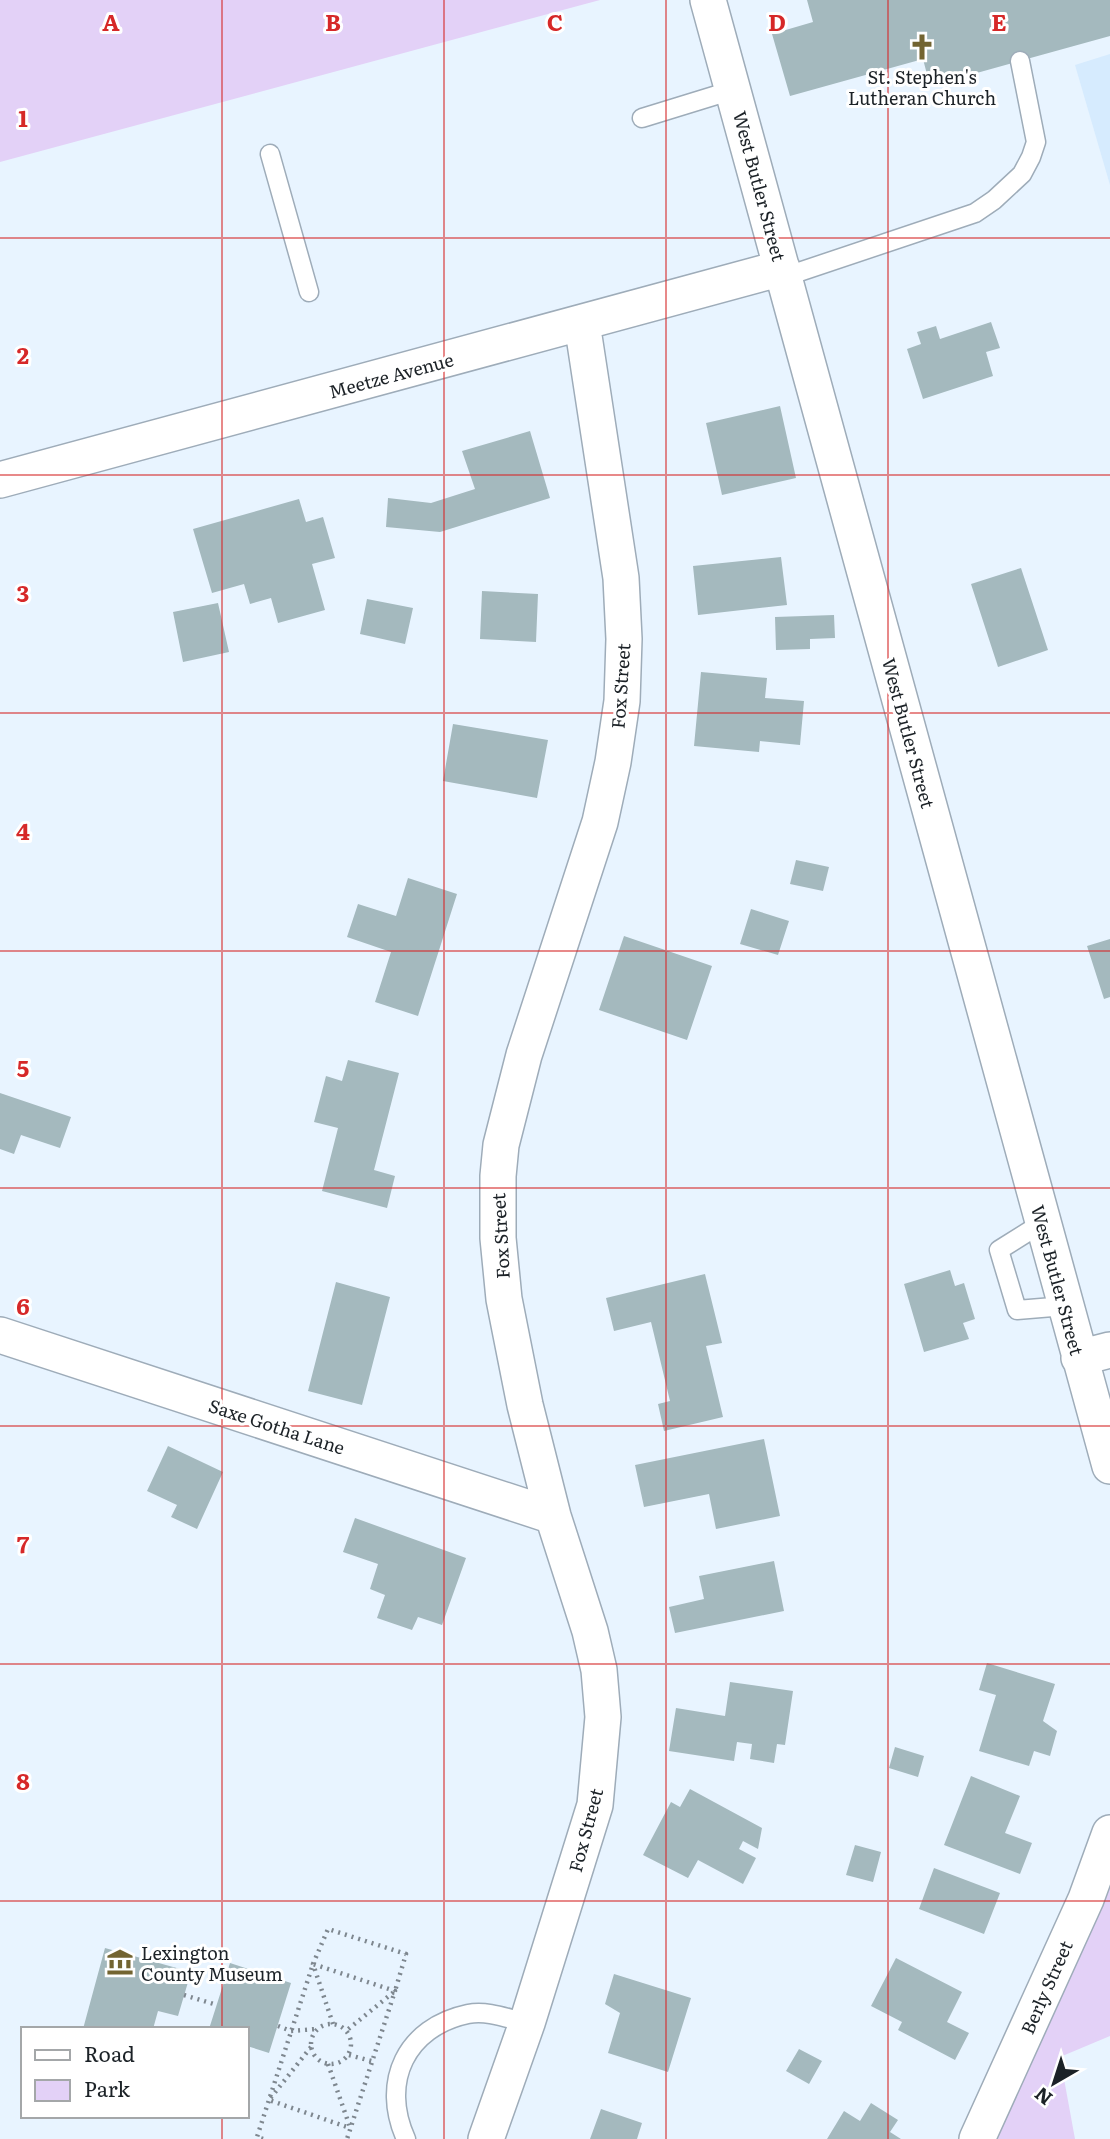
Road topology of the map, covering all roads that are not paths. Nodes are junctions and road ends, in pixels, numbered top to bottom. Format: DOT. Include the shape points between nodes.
graph roads {
  1 [pos="708,0"];
  2 [pos="1020,61"];
  3 [pos="733,90"];
  4 [pos="642,118"];
  5 [pos="271,154"];
  6 [pos="783,273"];
  7 [pos="309,292"];
  8 [pos="582,323"];
  9 [pos="0,480"];
  10 [pos="1042,1223"];
  11 [pos="1065,1307"];
  12 [pos="0,1335"];
  13 [pos="1094,1354"];
  14 [pos="1110,1466"];
  15 [pos="553,1516"];
  16 [pos="1110,1833"];
  17 [pos="527,2023"];
  18 [pos="406,2139"];
  19 [pos="486,2139"];
  20 [pos="977,2139"];
  1 -- 3 [label="street, West Butler Street"];
  2 -- 6 [label="lane" via="1036,142 1021,174 994,200 975,214"];
  3 -- 4 [label="lane"];
  3 -- 6 [label="street, West Butler Street"];
  5 -- 7 [label="lane"];
  6 -- 8 [label="street, Meetze Avenue"];
  6 -- 10 [label="street, West Butler Street"];
  8 -- 9 [label="street, Meetze Avenue"];
  8 -- 15 [label="street, Fox Street" via="621,578 622,701 600,822 524,1055 501,1145 498,1177 504,1299"];
  10 -- 11 [label="street, West Butler Street"];
  10 -- 11 [label="lane" via="999,1250 1017,1310"];
  11 -- 13 [label="street, West Butler Street"];
  12 -- 15 [label="street, Saxe Gotha Lane"];
  13 -- 14 [label="street, West Butler Street"];
  15 -- 17 [label="street, Fox Street" via="590,1631 603,1717 595,1805"];
  16 -- 20 [label="street, Berly Street" via="1086,1899"];
  17 -- 18 [label="lane" via="470,2014 448,2021 414,2045 399,2068 396,2086"];
  17 -- 19 [label="street, Fox Street"];
}
